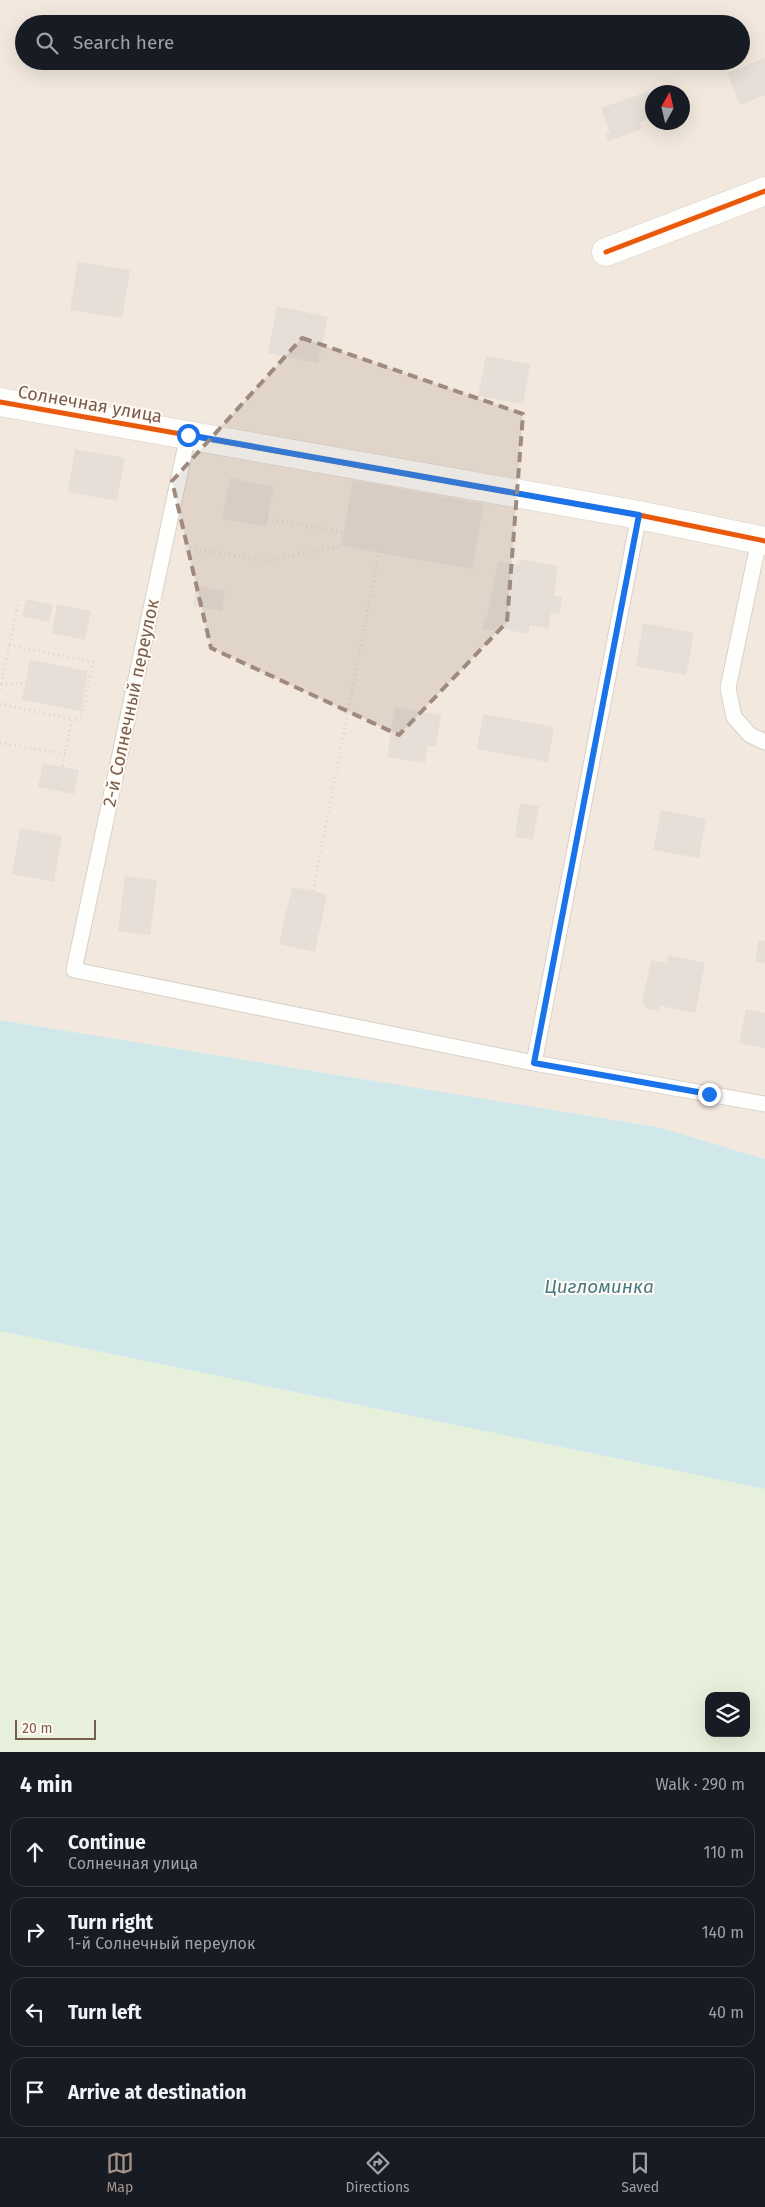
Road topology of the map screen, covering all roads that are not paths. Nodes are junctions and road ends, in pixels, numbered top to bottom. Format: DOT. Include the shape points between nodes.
graph roads {
  1 [pos="765,191"];
  2 [pos="606,252"];
  3 [pos="0,402"];
  4 [pos="188,435"];
  5 [pos="639,515"];
  6 [pos="762,541"];
  7 [pos="765,742"];
  8 [pos="534,1063"];
  9 [pos="765,1104"];
  1 -- 2 [label="street"];
  3 -- 4 [label="street, Солнечная улица"];
  4 -- 5 [label="street, Солнечная улица"];
  4 -- 8 [label="lane, 2-й Солнечный переулок" via="74,970"];
  5 -- 6 [label="street, Солнечная улица"];
  5 -- 8 [label="lane"];
  6 -- 7 [label="lane" via="728,688 734,717 750,735"];
  8 -- 9 [label="lane"];
}
